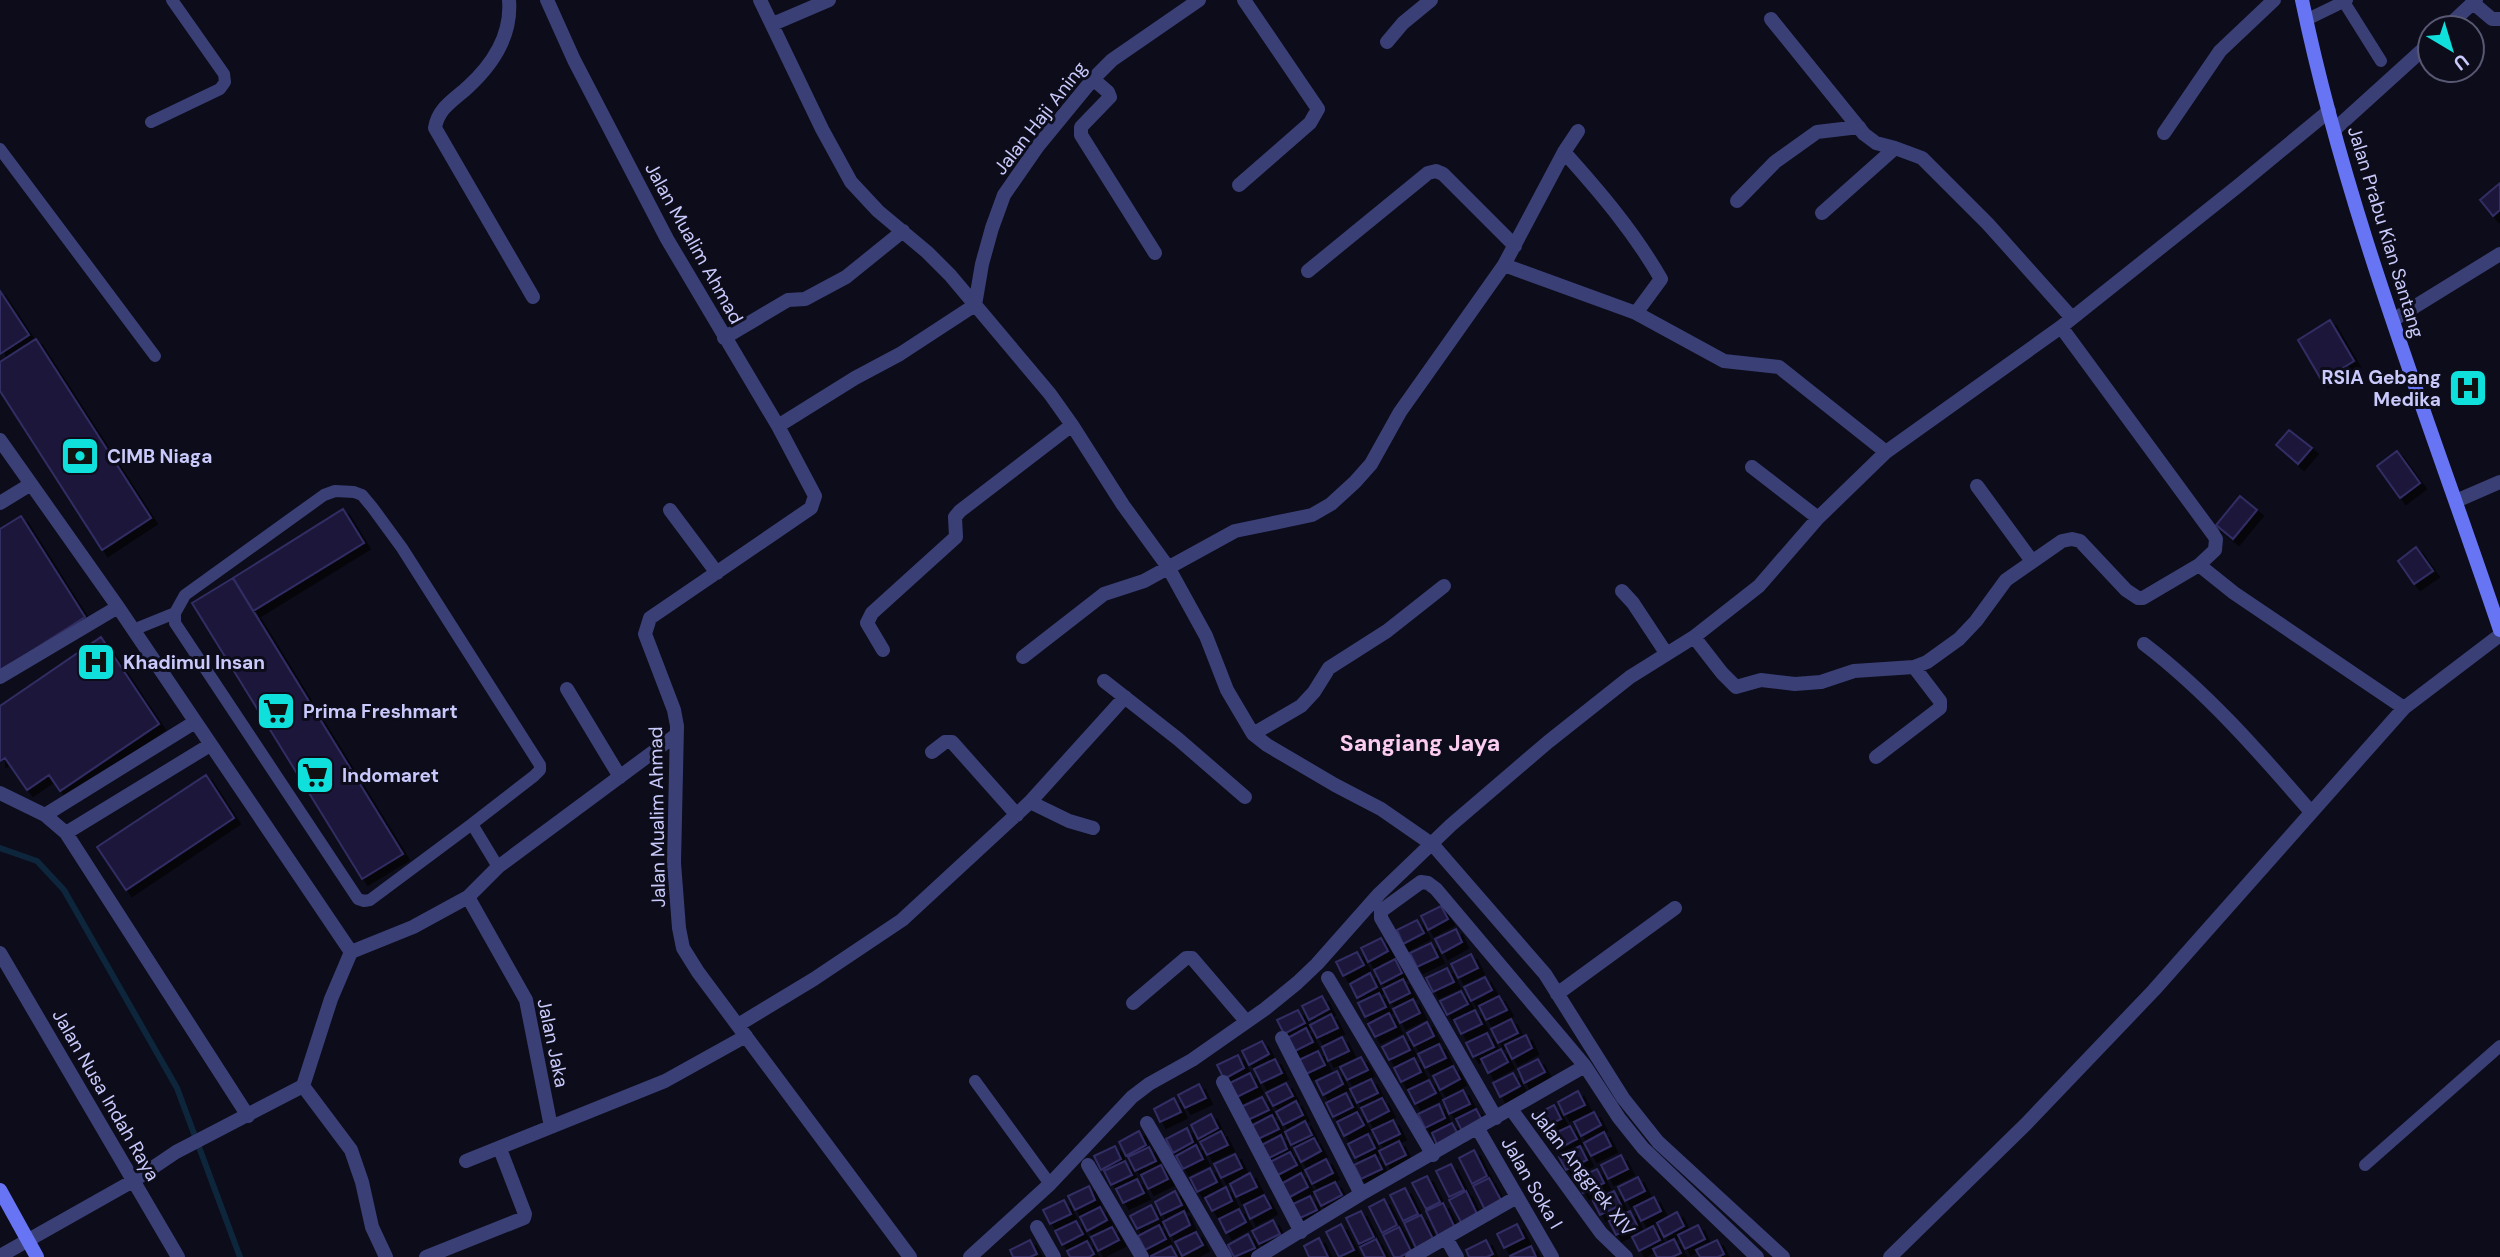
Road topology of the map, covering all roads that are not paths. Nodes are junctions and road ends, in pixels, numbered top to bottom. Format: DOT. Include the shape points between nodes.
graph roads {
  1 [pos="172,0"];
  2 [pos="509,0"];
  3 [pos="547,0"];
  4 [pos="760,0"];
  5 [pos="829,0"];
  6 [pos="1199,0"];
  7 [pos="1244,0"];
  8 [pos="1431,0"];
  9 [pos="2274,0"];
  10 [pos="2302,0"];
  11 [pos="2346,1"];
  12 [pos="2474,1"];
  13 [pos="2461,14"];
  14 [pos="1771,19"];
  15 [pos="2500,19"];
  16 [pos="2306,20"];
  17 [pos="774,24"];
  18 [pos="1387,42"];
  19 [pos="2416,56"];
  20 [pos="2381,61"];
  21 [pos="1093,79"];
  22 [pos="2329,111"];
  23 [pos="151,122"];
  24 [pos="1858,127"];
  25 [pos="2334,130"];
  26 [pos="1578,131"];
  27 [pos="2164,133"];
  28 [pos="1895,148"];
  29 [pos="0,149"];
  30 [pos="1564,152"];
  31 [pos="1239,185"];
  32 [pos="1737,201"];
  33 [pos="1822,214"];
  34 [pos="903,231"];
  35 [pos="1515,246"];
  36 [pos="1155,253"];
  37 [pos="2500,254"];
  38 [pos="1504,265"];
  39 [pos="1308,271"];
  40 [pos="533,298"];
  41 [pos="975,305"];
  42 [pos="1636,313"];
  43 [pos="2393,320"];
  44 [pos="2067,323"];
  45 [pos="724,338"];
  46 [pos="155,356"];
  47 [pos="1072,425"];
  48 [pos="778,426"];
  49 [pos="0,440"];
  50 [pos="1886,452"];
  51 [pos="1752,467"];
  52 [pos="2500,482"];
  53 [pos="31,484"];
  54 [pos="1977,486"];
  55 [pos="2456,501"];
  56 [pos="0,503"];
  57 [pos="670,510"];
  58 [pos="1818,518"];
  59 [pos="2032,561"];
  60 [pos="2199,565"];
  61 [pos="1168,567"];
  62 [pos="717,573"];
  63 [pos="1444,586"];
  64 [pos="1622,591"];
  65 [pos="118,607"];
  66 [pos="175,613"];
  67 [pos="133,630"];
  68 [pos="2500,633"];
  69 [pos="1694,637"];
  70 [pos="2144,644"];
  71 [pos="883,650"];
  72 [pos="1666,653"];
  73 [pos="1023,657"];
  74 [pos="1914,667"];
  75 [pos="0,677"];
  76 [pos="1104,681"];
  77 [pos="567,689"];
  78 [pos="1125,697"];
  79 [pos="2404,708"];
  80 [pos="195,722"];
  81 [pos="1253,734"];
  82 [pos="676,736"];
  83 [pos="210,744"];
  84 [pos="932,752"];
  85 [pos="1876,757"];
  86 [pos="620,777"];
  87 [pos="0,793"];
  88 [pos="1245,797"];
  89 [pos="1031,802"];
  90 [pos="2312,812"];
  91 [pos="45,815"];
  92 [pos="1017,815"];
  93 [pos="471,824"];
  94 [pos="1093,828"];
  95 [pos="66,833"];
  96 [pos="1433,845"];
  97 [pos="498,867"];
  98 [pos="468,897"];
  99 [pos="1675,908"];
  100 [pos="351,952"];
  101 [pos="0,953"];
  102 [pos="1328,978"];
  103 [pos="1557,994"];
  104 [pos="1133,1003"];
  105 [pos="1246,1021"];
  106 [pos="742,1031"];
  107 [pos="1282,1038"];
  108 [pos="2500,1046"];
  109 [pos="1585,1066"];
  110 [pos="975,1081"];
  111 [pos="1223,1082"];
  112 [pos="303,1086"];
  113 [pos="1511,1109"];
  114 [pos="248,1116"];
  115 [pos="1496,1118"];
  116 [pos="1147,1123"];
  117 [pos="551,1127"];
  118 [pos="1478,1129"];
  119 [pos="500,1149"];
  120 [pos="1433,1155"];
  121 [pos="466,1161"];
  122 [pos="1088,1165"];
  123 [pos="2365,1165"];
  124 [pos="133,1181"];
  125 [pos="1049,1184"];
  126 [pos="0,1190"];
  127 [pos="1361,1194"];
  128 [pos="1517,1197"];
  129 [pos="1037,1227"];
  130 [pos="1301,1232"];
  131 [pos="1446,1238"];
  132 [pos="27,1240"];
  133 [pos="0,1256"];
  134 [pos="1752,1256"];
  135 [pos="37,1257"];
  136 [pos="178,1257"];
  137 [pos="386,1257"];
  138 [pos="426,1257"];
  139 [pos="910,1257"];
  140 [pos="970,1257"];
  141 [pos="1054,1257"];
  142 [pos="1142,1257"];
  143 [pos="1225,1257"];
  144 [pos="1258,1257"];
  145 [pos="1412,1257"];
  146 [pos="1457,1257"];
  147 [pos="1552,1257"];
  148 [pos="1626,1257"];
  149 [pos="1783,1257"];
  150 [pos="1890,1257"];
  1 -- 23 [label="lane" via="224,74 225,82 220,89"];
  2 -- 40 [label="street" via="505,37 492,61 444,108 435,128"];
  3 -- 45 [label="street, Jalan Mualim Ahmad" via="579,71"];
  4 -- 17 [label="street"];
  5 -- 17 [label="street"];
  6 -- 21 [label="street, Jalan Haji Aning" via="1112,60"];
  7 -- 31 [label="street" via="1318,109 1310,123"];
  8 -- 18 [label="street"];
  9 -- 27 [label="street" via="2220,51"];
  10 -- 16 [label="main road, Jalan Prabu Kian Santang"];
  11 -- 16 [label="lane"];
  11 -- 20 [label="lane"];
  12 -- 13 [label="street"];
  12 -- 15 [label="street" via="2492,19"];
  14 -- 24 [label="street"];
  16 -- 22 [label="main road, Jalan Prabu Kian Santang"];
  17 -- 34 [label="street" via="851,182"];
  19 -- 25 [label="street"];
  21 -- 36 [label="street" via="1110,97 1081,127 1081,135"];
  21 -- 41 [label="street, Jalan Haji Aning" via="1004,195 985,252"];
  22 -- 25 [label="main road, Jalan Prabu Kian Santang"];
  22 -- 44 [label="street"];
  24 -- 28 [label="street" via="1869,139"];
  24 -- 32 [label="street" via="1817,132 1775,162"];
  25 -- 43 [label="main road, Jalan Prabu Kian Santang"];
  26 -- 30 [label="street"];
  28 -- 33 [label="street"];
  28 -- 44 [label="street" via="1928,164 1988,225"];
  29 -- 46 [label="lane"];
  30 -- 35 [label="street"];
  30 -- 42 [label="street" via="1603,195 1661,279"];
  34 -- 41 [label="street"];
  34 -- 45 [label="street" via="846,277 805,299 788,300"];
  35 -- 38 [label="street"];
  35 -- 39 [label="street" via="1443,174 1433,171"];
  37 -- 43 [label="street"];
  38 -- 42 [label="street"];
  38 -- 61 [label="street" via="1355,482 1312,515 1235,531"];
  41 -- 47 [label="street"];
  41 -- 48 [label="street"];
  42 -- 50 [label="street" via="1724,361 1779,367"];
  43 -- 55 [label="main road, Jalan Prabu Kian Santang"];
  44 -- 50 [label="street"];
  44 -- 60 [label="street" via="2216,539 2215,550"];
  45 -- 48 [label="street, Jalan Mualim Ahmad"];
  47 -- 61 [label="street"];
  47 -- 71 [label="street" via="957,514 956,537 869,617 868,628"];
  48 -- 62 [label="street, Jalan Mualim Ahmad" via="814,491 814,501 811,508"];
  49 -- 53 [label="street"];
  50 -- 58 [label="street"];
  51 -- 58 [label="street"];
  52 -- 55 [label="street"];
  53 -- 56 [label="street"];
  53 -- 65 [label="street"];
  54 -- 59 [label="street"];
  55 -- 68 [label="main road, Jalan Prabu Kian Santang"];
  57 -- 62 [label="street"];
  58 -- 69 [label="street" via="1759,586"];
  59 -- 60 [label="street" via="2062,541 2077,540 2137,598"];
  59 -- 74 [label="street" via="2006,580 1959,639"];
  60 -- 79 [label="street"];
  61 -- 73 [label="street" via="1136,585 1104,594"];
  61 -- 81 [label="street"];
  62 -- 82 [label="street, Jalan Mualim Ahmad" via="650,618 646,626 674,710"];
  63 -- 81 [label="street" via="1387,631 1329,668 1301,706"];
  64 -- 72 [label="street"];
  65 -- 67 [label="street"];
  65 -- 75 [label="street"];
  66 -- 67 [label="lane"];
  66 -- 93 [label="lane" via="175,624 360,901 370,900"];
  66 -- 93 [label="lane" via="185,595 324,495 344,490 362,495 402,548 540,765 540,771"];
  67 -- 80 [label="street"];
  68 -- 79 [label="street"];
  69 -- 72 [label="street"];
  69 -- 74 [label="street" via="1739,688 1762,680 1821,682 1854,671"];
  70 -- 90 [label="street" via="2246,737"];
  72 -- 96 [label="street" via="1568,726"];
  74 -- 85 [label="street" via="1941,701 1940,708"];
  76 -- 78 [label="street"];
  77 -- 86 [label="street"];
  78 -- 88 [label="street"];
  78 -- 89 [label="street"];
  79 -- 90 [label="street"];
  80 -- 83 [label="street"];
  80 -- 91 [label="street"];
  81 -- 96 [label="street"];
  82 -- 86 [label="street"];
  82 -- 106 [label="street, Jalan Mualim Ahmad" via="674,863 683,948"];
  83 -- 95 [label="street"];
  83 -- 100 [label="street"];
  84 -- 92 [label="street" via="952,742"];
  86 -- 97 [label="street"];
  87 -- 91 [label="street"];
  89 -- 92 [label="street"];
  89 -- 94 [label="street"];
  90 -- 150 [label="street" via="2087,1062"];
  91 -- 95 [label="street"];
  92 -- 106 [label="street" via="902,920"];
  93 -- 97 [label="lane"];
  95 -- 114 [label="street"];
  96 -- 103 [label="street" via="1520,944"];
  96 -- 105 [label="street" via="1379,894 1317,964"];
  97 -- 98 [label="street"];
  98 -- 100 [label="street" via="413,927"];
  98 -- 117 [label="street, Jalan Jaka" via="526,1000"];
  99 -- 103 [label="street"];
  100 -- 112 [label="street"];
  101 -- 124 [label="street, Jalan Nusa Indah Raya"];
  102 -- 120 [label="street"];
  103 -- 149 [label="street" via="1623,1098 1658,1142"];
  104 -- 105 [label="street" via="1186,958 1192,958"];
  105 -- 125 [label="street" via="1132,1097"];
  106 -- 117 [label="street" via="665,1081"];
  106 -- 139 [label="street, Jalan Mualim Ahmad"];
  107 -- 127 [label="street"];
  108 -- 123 [label="lane"];
  109 -- 113 [label="street"];
  109 -- 115 [label="street" via="1436,889 1421,882 1381,911 1381,918"];
  109 -- 134 [label="street" via="1643,1149"];
  110 -- 125 [label="lane"];
  111 -- 130 [label="street"];
  112 -- 114 [label="street"];
  112 -- 137 [label="street" via="351,1150 372,1227"];
  113 -- 115 [label="street"];
  113 -- 148 [label="street, Jalan Anggrek XIV" via="1601,1233"];
  114 -- 124 [label="street" via="176,1152"];
  115 -- 118 [label="street"];
  116 -- 143 [label="street"];
  117 -- 119 [label="street"];
  118 -- 120 [label="street"];
  118 -- 128 [label="street, Jalan Soka I"];
  119 -- 121 [label="street"];
  119 -- 138 [label="street" via="524,1217"];
  120 -- 127 [label="street"];
  122 -- 142 [label="street"];
  124 -- 132 [label="street"];
  124 -- 136 [label="street, Jalan Nusa Indah Raya"];
  125 -- 140 [label="street"];
  126 -- 132 [label="main road"];
  127 -- 130 [label="street"];
  128 -- 131 [label="street"];
  128 -- 147 [label="street, Jalan Soka I"];
  129 -- 141 [label="street"];
  130 -- 144 [label="street"];
  131 -- 145 [label="street"];
  131 -- 146 [label="street"];
  132 -- 133 [label="street"];
  132 -- 135 [label="main road"];
}
